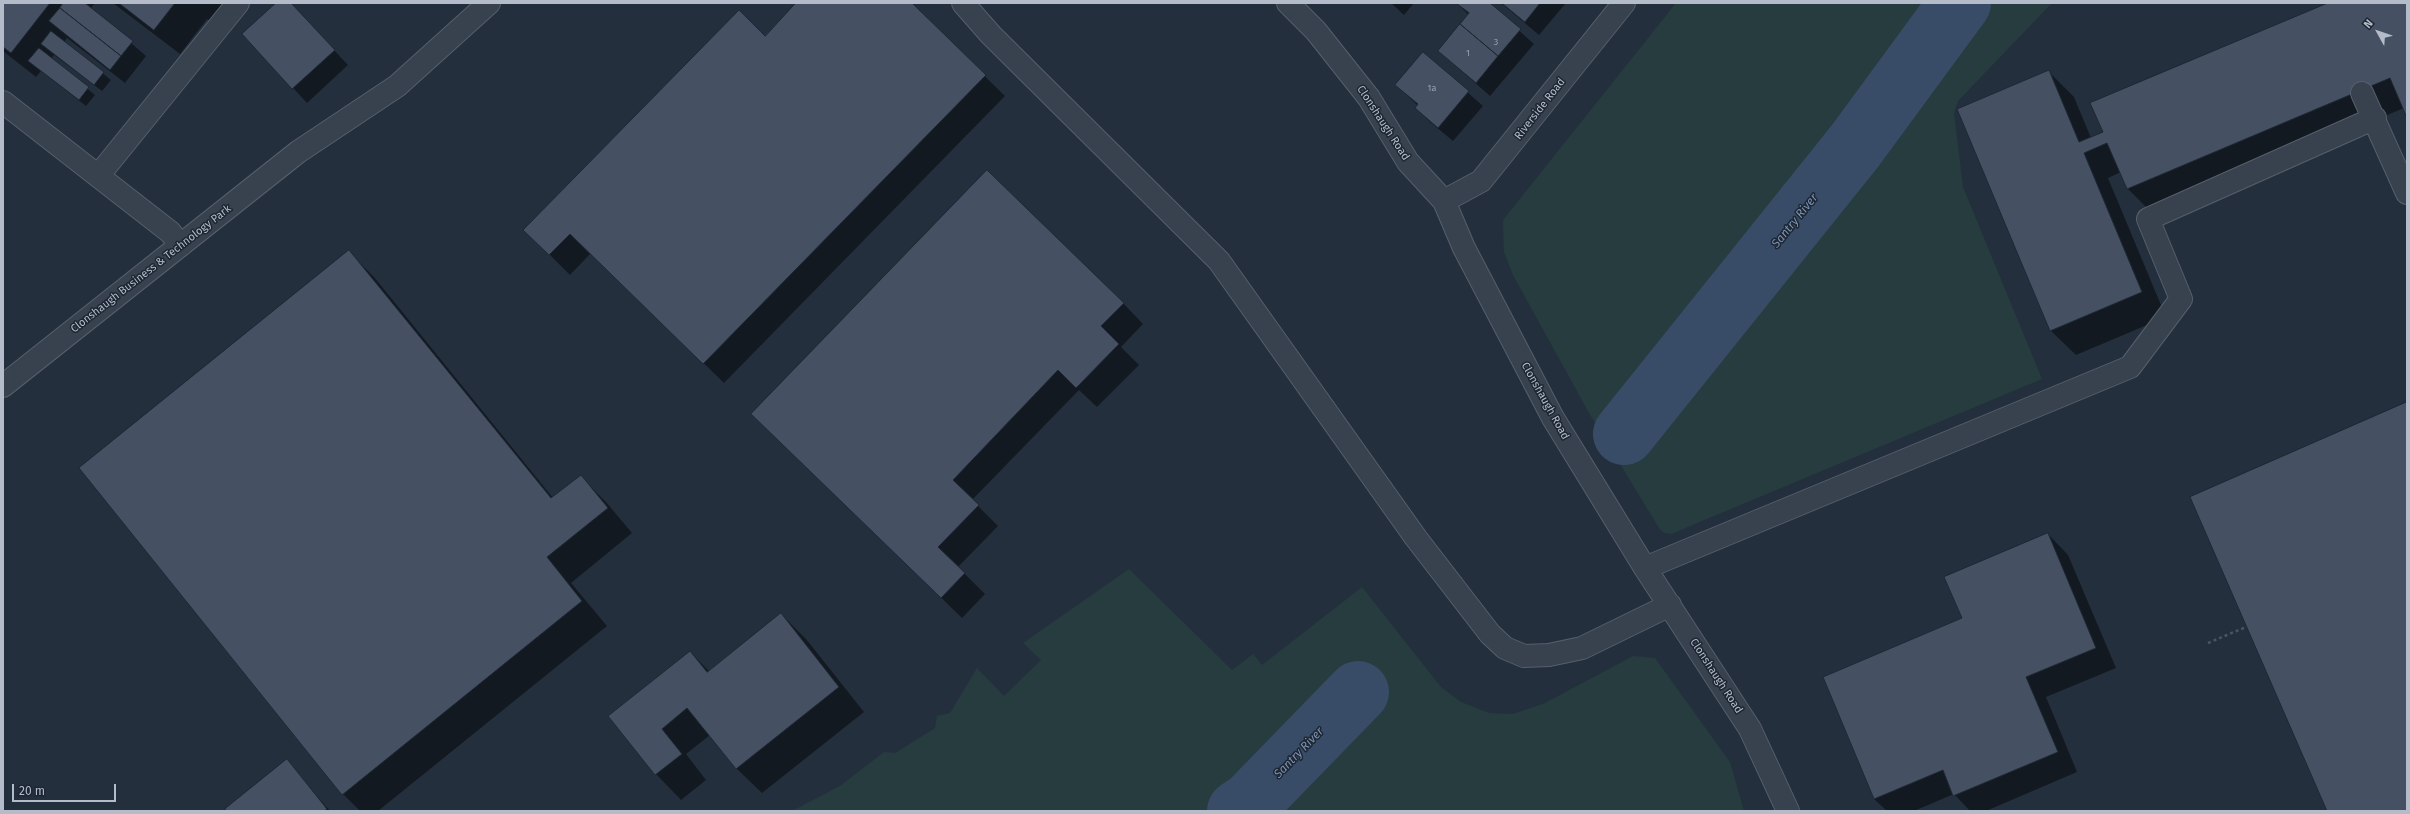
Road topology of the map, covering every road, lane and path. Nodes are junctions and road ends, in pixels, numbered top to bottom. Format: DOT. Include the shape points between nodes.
graph roads {
  1 [pos="238,3"];
  2 [pos="489,3"];
  3 [pos="963,3"];
  4 [pos="1288,3"];
  5 [pos="1624,3"];
  6 [pos="2362,93"];
  7 [pos="3,102"];
  8 [pos="2375,118"];
  9 [pos="98,176"];
  10 [pos="2407,194"];
  11 [pos="1444,201"];
  12 [pos="181,245"];
  13 [pos="3,386"];
  14 [pos="1645,568"];
  15 [pos="1670,605"];
  16 [pos="2246,627"];
  17 [pos="2208,643"];
  18 [pos="1788,811"];
  1 -- 9 [label="street"];
  2 -- 12 [label="street, Clonshaugh Business & Technology Park" via="397,86 298,152"];
  3 -- 15 [label="street" via="991,35 1219,261 1416,538 1490,634 1500,643 1524,656 1549,655 1582,648"];
  4 -- 11 [label="street, Clonshaugh Road" via="1325,43 1369,98 1408,162"];
  5 -- 11 [label="street, Riverside Road" via="1481,181"];
  6 -- 8 [label="street"];
  7 -- 9 [label="street"];
  8 -- 10 [label="street"];
  8 -- 14 [label="street" via="2148,219 2181,299 2130,367"];
  9 -- 12 [label="street" via="170,232"];
  11 -- 14 [label="street, Clonshaugh Road" via="1464,248 1553,418"];
  12 -- 13 [label="street, Clonshaugh Business & Technology Park"];
  14 -- 15 [label="street, Clonshaugh Road"];
  15 -- 18 [label="street, Clonshaugh Road" via="1750,729"];
  16 -- 17 [label="path"];
}
